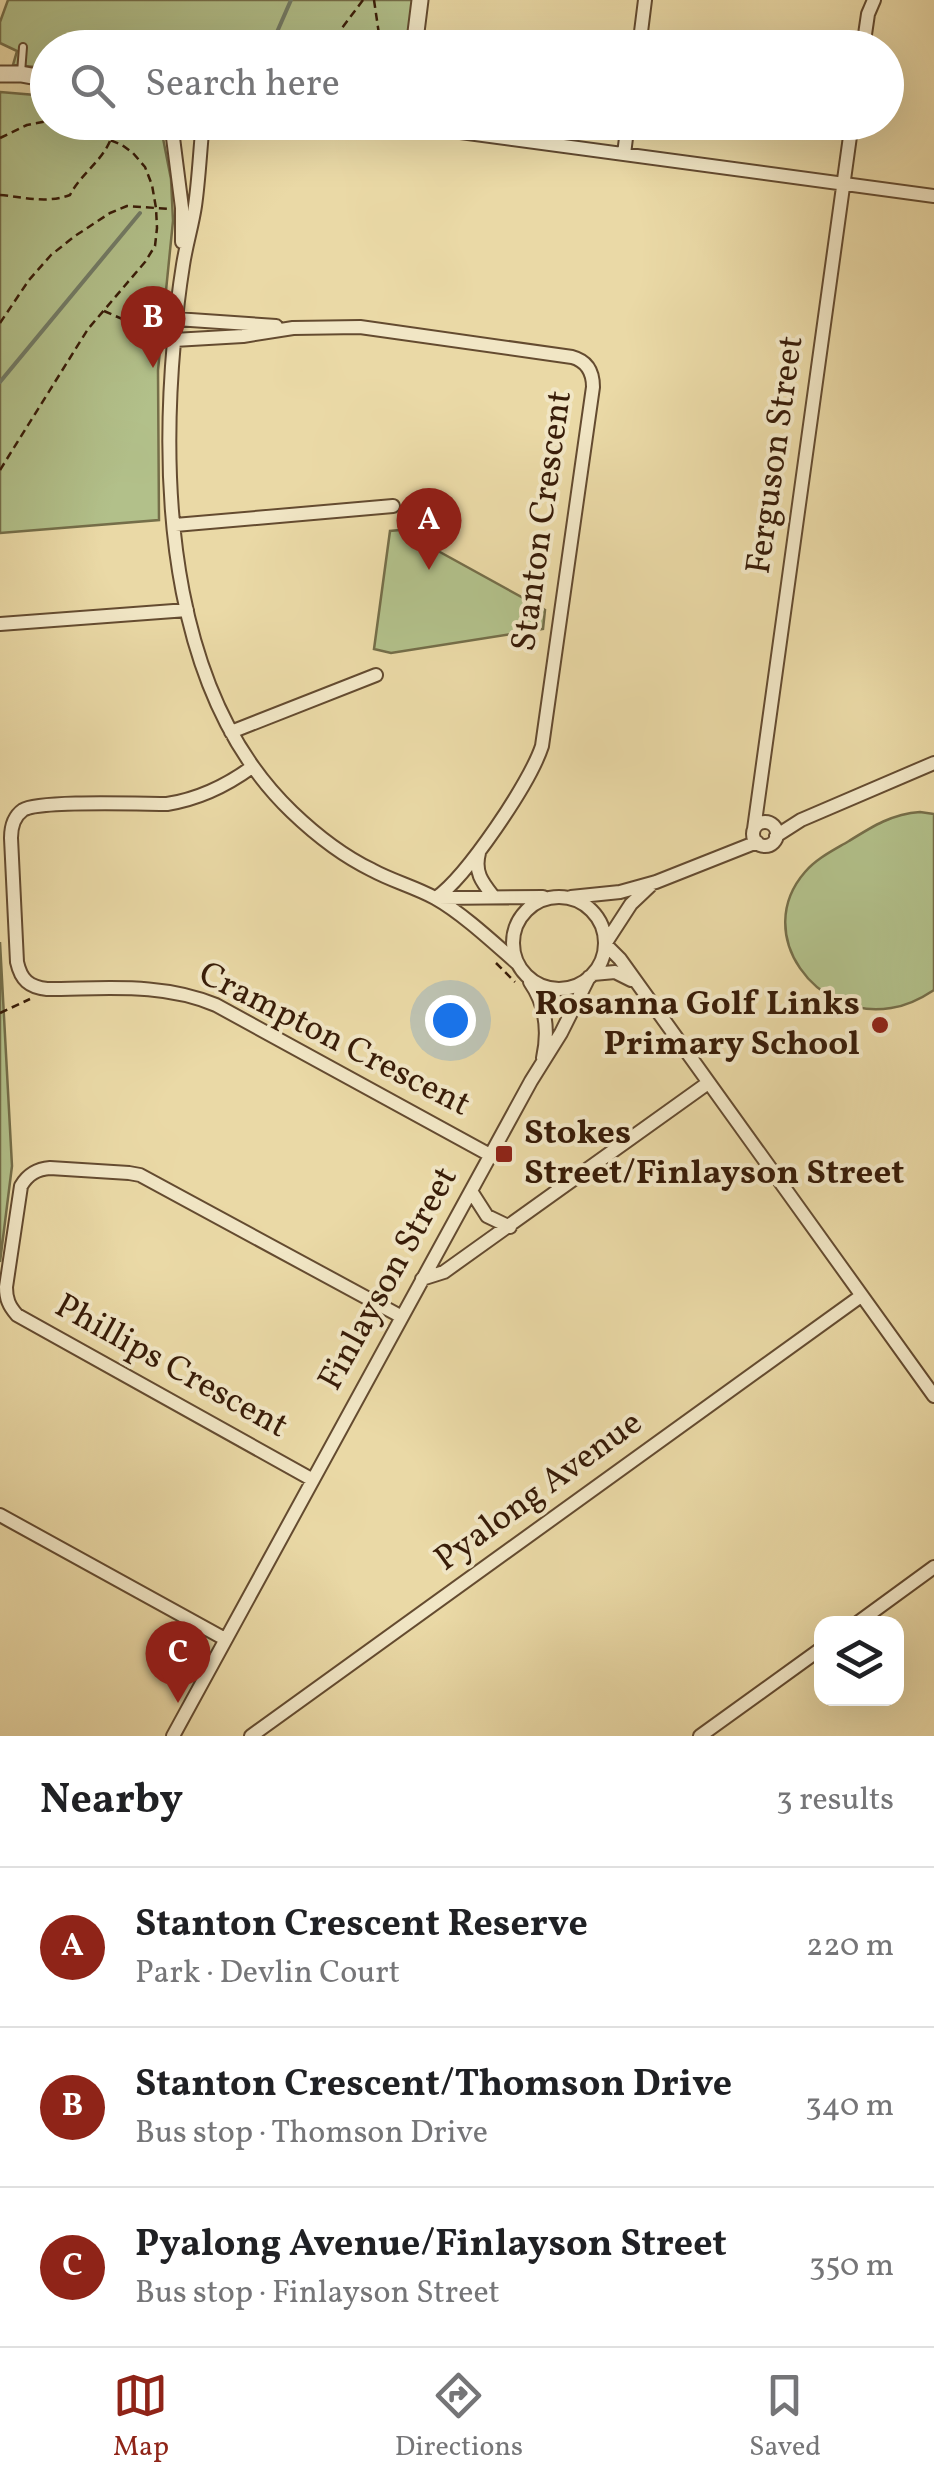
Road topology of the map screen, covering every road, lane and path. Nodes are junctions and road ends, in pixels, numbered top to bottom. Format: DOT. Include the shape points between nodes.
graph roads {
  1 [pos="363,0"];
  2 [pos="374,0"];
  3 [pos="420,0"];
  4 [pos="645,0"];
  5 [pos="874,0"];
  6 [pos="341,30"];
  7 [pos="378,30"];
  8 [pos="416,30"];
  9 [pos="641,30"];
  10 [pos="866,30"];
  11 [pos="23,48"];
  12 [pos="0,74"];
  13 [pos="21,74"];
  14 [pos="30,75"];
  15 [pos="30,124"];
  16 [pos="0,138"];
  17 [pos="111,140"];
  18 [pos="173,140"];
  19 [pos="201,140"];
  20 [pos="522,140"];
  21 [pos="626,140"];
  22 [pos="850,140"];
  23 [pos="624,154"];
  24 [pos="844,184"];
  25 [pos="0,195"];
  26 [pos="934,196"];
  27 [pos="156,208"];
  28 [pos="182,211"];
  29 [pos="183,264"];
  30 [pos="102,311"];
  31 [pos="176,322"];
  32 [pos="0,323"];
  33 [pos="294,328"];
  34 [pos="174,340"];
  35 [pos="0,470"];
  36 [pos="393,506"];
  37 [pos="175,525"];
  38 [pos="187,610"];
  39 [pos="0,624"];
  40 [pos="376,675"];
  41 [pos="231,732"];
  42 [pos="934,762"];
  43 [pos="252,767"];
  44 [pos="763,831"];
  45 [pos="482,846"];
  46 [pos="656,882"];
  47 [pos="493,896"];
  48 [pos="560,897"];
  49 [pos="436,898"];
  50 [pos="605,944"];
  51 [pos="490,958"];
  52 [pos="520,967"];
  53 [pos="591,976"];
  54 [pos="520,986"];
  55 [pos="34,988"];
  56 [pos="640,989"];
  57 [pos="0,1013"];
  58 [pos="542,1061"];
  59 [pos="708,1083"];
  60 [pos="490,1155"];
  61 [pos="471,1192"];
  62 [pos="510,1226"];
  63 [pos="422,1280"];
  64 [pos="861,1296"];
  65 [pos="402,1317"];
  66 [pos="934,1396"];
  67 [pos="313,1480"];
  68 [pos="0,1516"];
  69 [pos="934,1567"];
  70 [pos="867,1616"];
  71 [pos="226,1639"];
  72 [pos="814,1654"];
  73 [pos="180,1732"];
  74 [pos="252,1736"];
  75 [pos="700,1736"];
  1 -- 6 [label="path"];
  2 -- 7 [label="path"];
  3 -- 8 [label="street"];
  4 -- 9 [label="street"];
  5 -- 10 [label="street"];
  11 -- 13 [label="lane"];
  12 -- 13 [label="street"];
  13 -- 14 [label="street"];
  15 -- 16 [label="path"];
  17 -- 25 [label="path" via="70,196 37,201"];
  17 -- 27 [label="path" via="142,163"];
  18 -- 28 [label="street"];
  19 -- 29 [label="street"];
  20 -- 23 [label="street"];
  21 -- 23 [label="street"];
  22 -- 24 [label="street, Ferguson Street"];
  23 -- 24 [label="street"];
  24 -- 26 [label="street"];
  24 -- 44 [label="street, Ferguson Street" via="760,795"];
  27 -- 28 [label="path"];
  27 -- 30 [label="path" via="151,254"];
  27 -- 32 [label="path" via="118,209 62,245"];
  28 -- 29 [label="street"];
  29 -- 31 [label="street"];
  30 -- 31 [label="path" via="128,322"];
  30 -- 35 [label="path"];
  31 -- 33 [label="street, Stanton Crescent"];
  31 -- 34 [label="street"];
  33 -- 34 [label="street, Stanton Crescent"];
  33 -- 45 [label="street, Stanton Crescent" via="360,327 572,356 592,374 542,746"];
  34 -- 37 [label="street"];
  36 -- 37 [label="street"];
  37 -- 38 [label="street"];
  38 -- 39 [label="street"];
  38 -- 41 [label="street"];
  40 -- 41 [label="street"];
  41 -- 43 [label="street"];
  42 -- 44 [label="street"];
  43 -- 49 [label="street" via="336,849"];
  43 -- 55 [label="street" via="183,802 36,806 20,812 11,838 17,962"];
  44 -- 46 [label="street"];
  45 -- 47 [label="street" via="478,872"];
  45 -- 49 [label="street, Stanton Crescent"];
  46 -- 48 [label="street"];
  46 -- 50 [label="street"];
  47 -- 48 [label="street"];
  47 -- 49 [label="street"];
  48 -- 50 [label="street" via="593,912"];
  48 -- 52 [label="street" via="530,907 517,924 512,944"];
  49 -- 52 [label="street"];
  50 -- 53 [label="street"];
  50 -- 56 [label="street"];
  51 -- 54 [label="path"];
  52 -- 53 [label="street" via="550,988 575,986"];
  52 -- 58 [label="street, Finlayson Street" via="544,1011"];
  53 -- 56 [label="street" via="618,973"];
  53 -- 58 [label="street, Finlayson Street"];
  55 -- 57 [label="path" via="32,998"];
  55 -- 60 [label="street, Crampton Crescent" via="155,988 200,998"];
  56 -- 59 [label="street"];
  58 -- 60 [label="street, Finlayson Street"];
  59 -- 62 [label="street"];
  59 -- 64 [label="street"];
  60 -- 61 [label="street, Finlayson Street"];
  61 -- 62 [label="street" via="487,1216"];
  61 -- 63 [label="street, Finlayson Street"];
  62 -- 63 [label="street" via="442,1274"];
  63 -- 65 [label="street, Finlayson Street"];
  64 -- 66 [label="street"];
  64 -- 74 [label="street, Pyalong Avenue"];
  65 -- 67 [label="street, Finlayson Street"];
  65 -- 67 [label="street, Phillips Crescent" via="140,1176 50,1168 24,1180 6,1287 10,1307"];
  67 -- 71 [label="street, Finlayson Street"];
  68 -- 71 [label="street"];
  69 -- 70 [label="street"];
  71 -- 73 [label="street, Finlayson Street"];
  72 -- 75 [label="street"];
}
